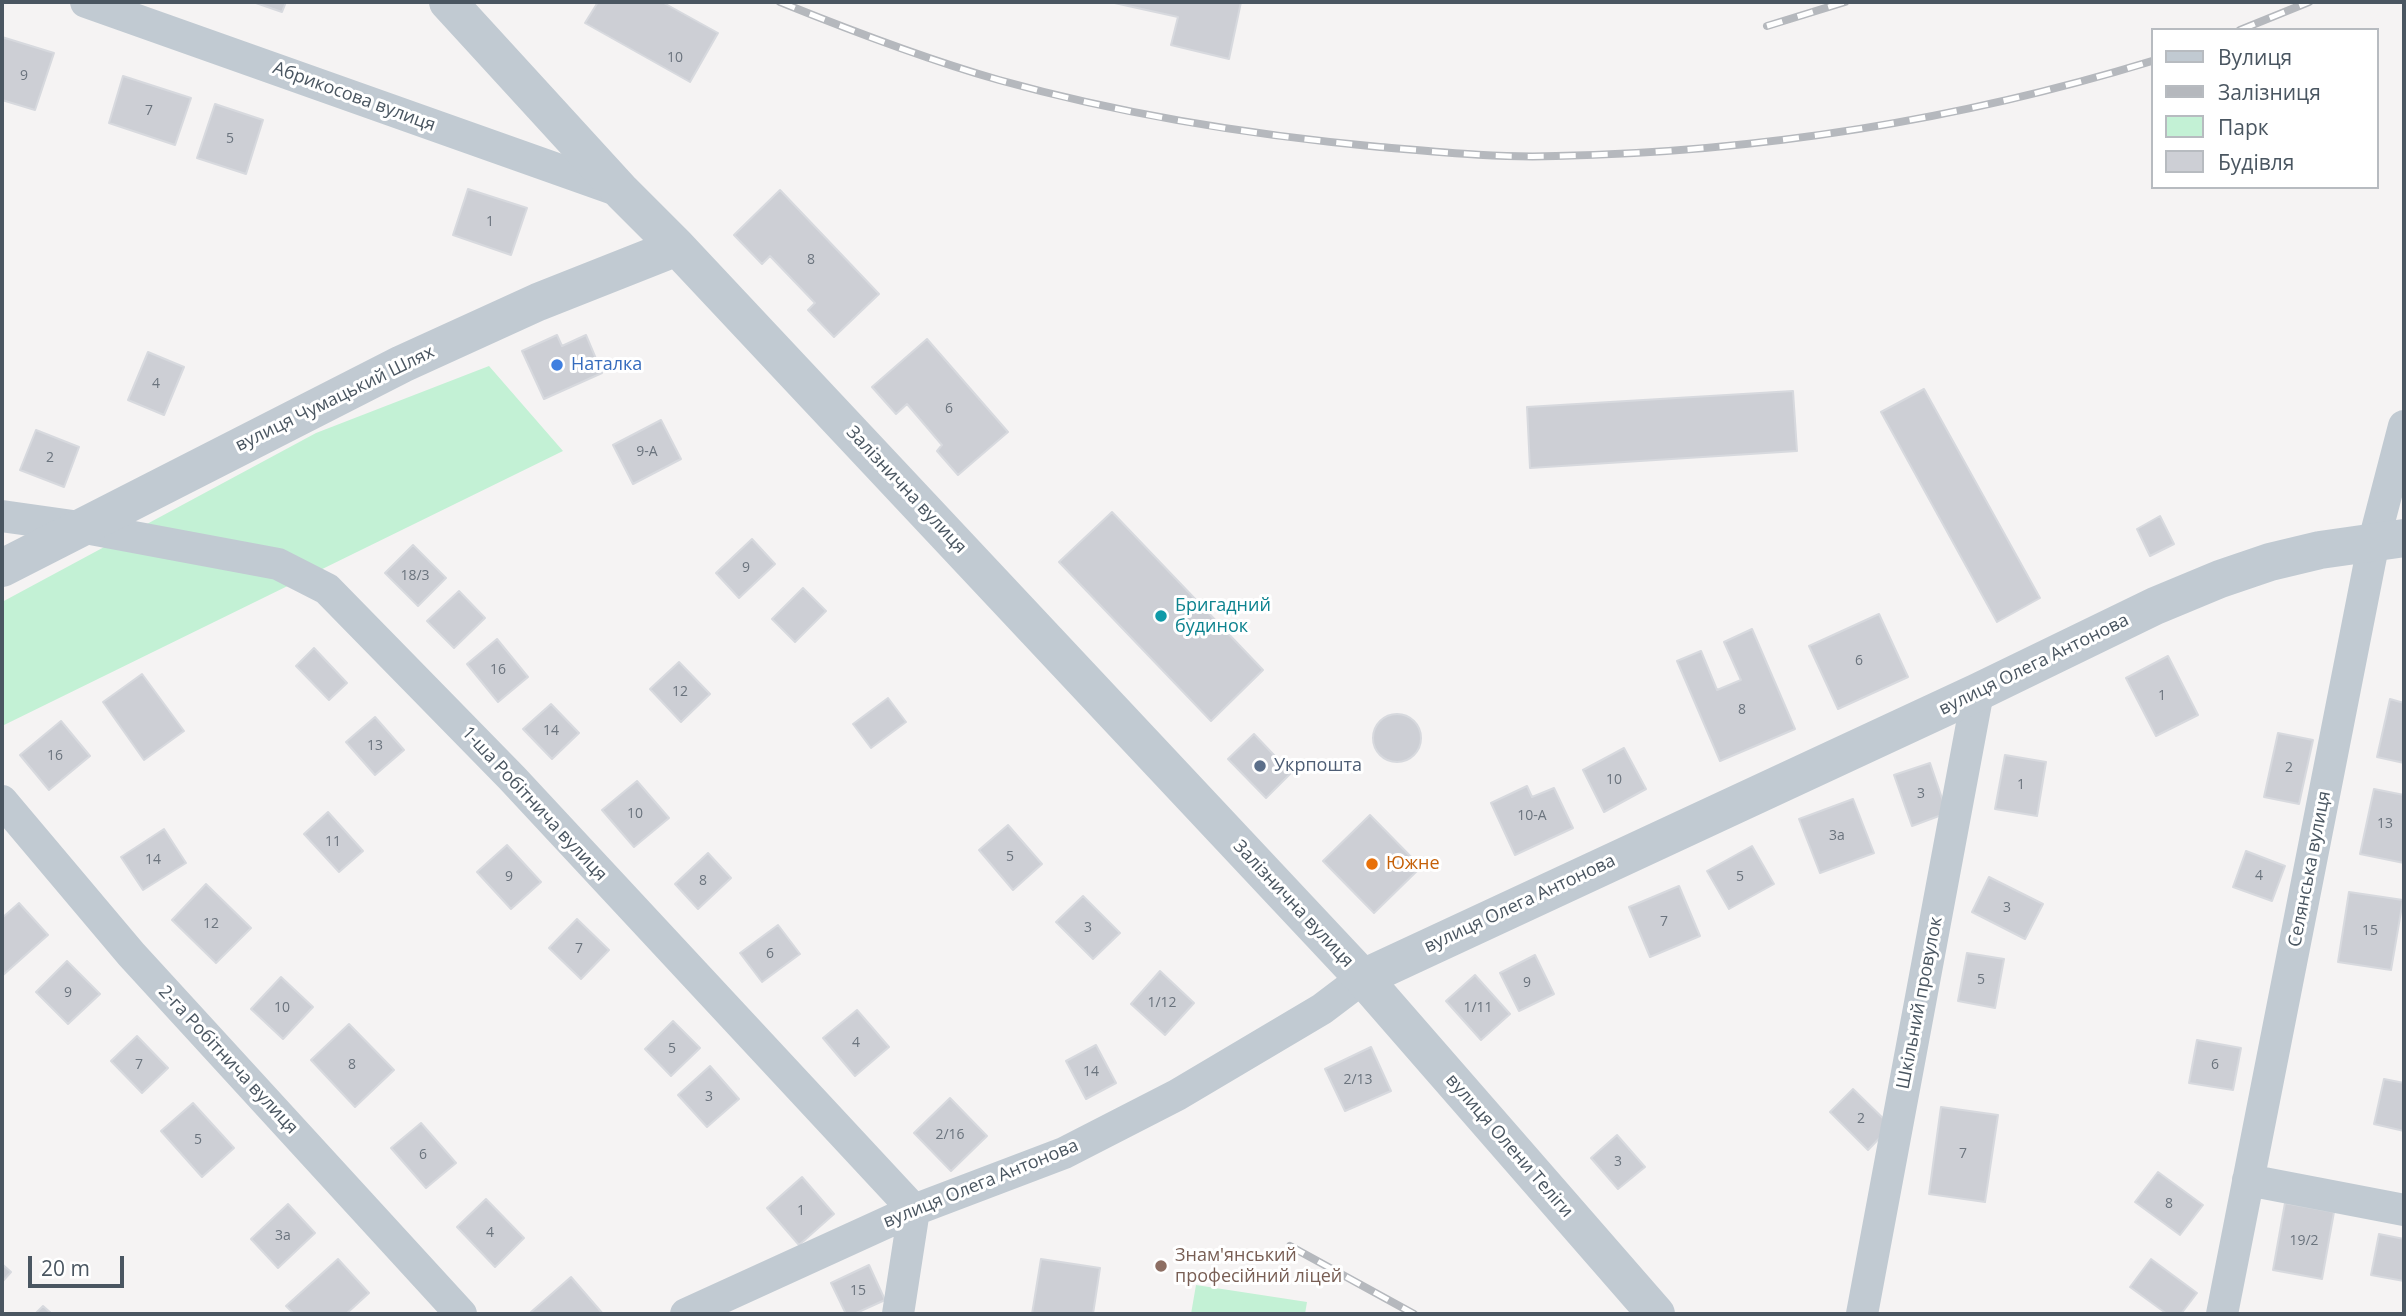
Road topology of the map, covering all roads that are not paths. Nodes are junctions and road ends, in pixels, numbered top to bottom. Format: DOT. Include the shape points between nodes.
graph roads {
  1 [pos="86,2"];
  2 [pos="448,2"];
  3 [pos="622,192"];
  4 [pos="677,247"];
  5 [pos="2404,426"];
  6 [pos="2,516"];
  7 [pos="80,527"];
  8 [pos="2389,539"];
  9 [pos="2,568"];
  10 [pos="1978,692"];
  11 [pos="2,801"];
  12 [pos="1363,978"];
  13 [pos="2248,1180"];
  14 [pos="914,1210"];
  15 [pos="2404,1210"];
  16 [pos="461,1314"];
  17 [pos="686,1314"];
  18 [pos="898,1314"];
  19 [pos="1656,1314"];
  20 [pos="1862,1314"];
  21 [pos="2222,1314"];
  1 -- 3 [label="street, Абрикосова вулиця"];
  2 -- 3 [label="street, Залізнична вулиця"];
  3 -- 4 [label="street, Залізнична вулиця"];
  4 -- 7 [label="street, вулиця Чумацький Шлях" via="538,302 402,364"];
  4 -- 12 [label="street, Залізнична вулиця"];
  5 -- 8 [label="street, Селянська вулиця"];
  6 -- 7 [label="street, 1-ша Робітнича вулиця"];
  7 -- 9 [label="street, вулиця Чумацький Шлях"];
  7 -- 14 [label="street, 1-ша Робітнича вулиця" via="278,564 327,589 512,778"];
  8 -- 10 [label="street, вулиця Олега Антонова" via="2320,550 2220,579"];
  8 -- 13 [label="street, Селянська вулиця"];
  10 -- 12 [label="street, вулиця Олега Антонова"];
  10 -- 20 [label="street, Шкільний провулок"];
  11 -- 16 [label="street, 2-га Робітнича вулиця" via="131,954"];
  12 -- 14 [label="street, вулиця Олега Антонова" via="1322,1009 1177,1095 1075,1147"];
  12 -- 19 [label="street, вулиця Олени Теліги"];
  13 -- 15 [label="street"];
  13 -- 21 [label="street, Селянська вулиця"];
  14 -- 17 [label="street, вулиця Олега Антонова"];
  14 -- 18 [label="street"];
}
